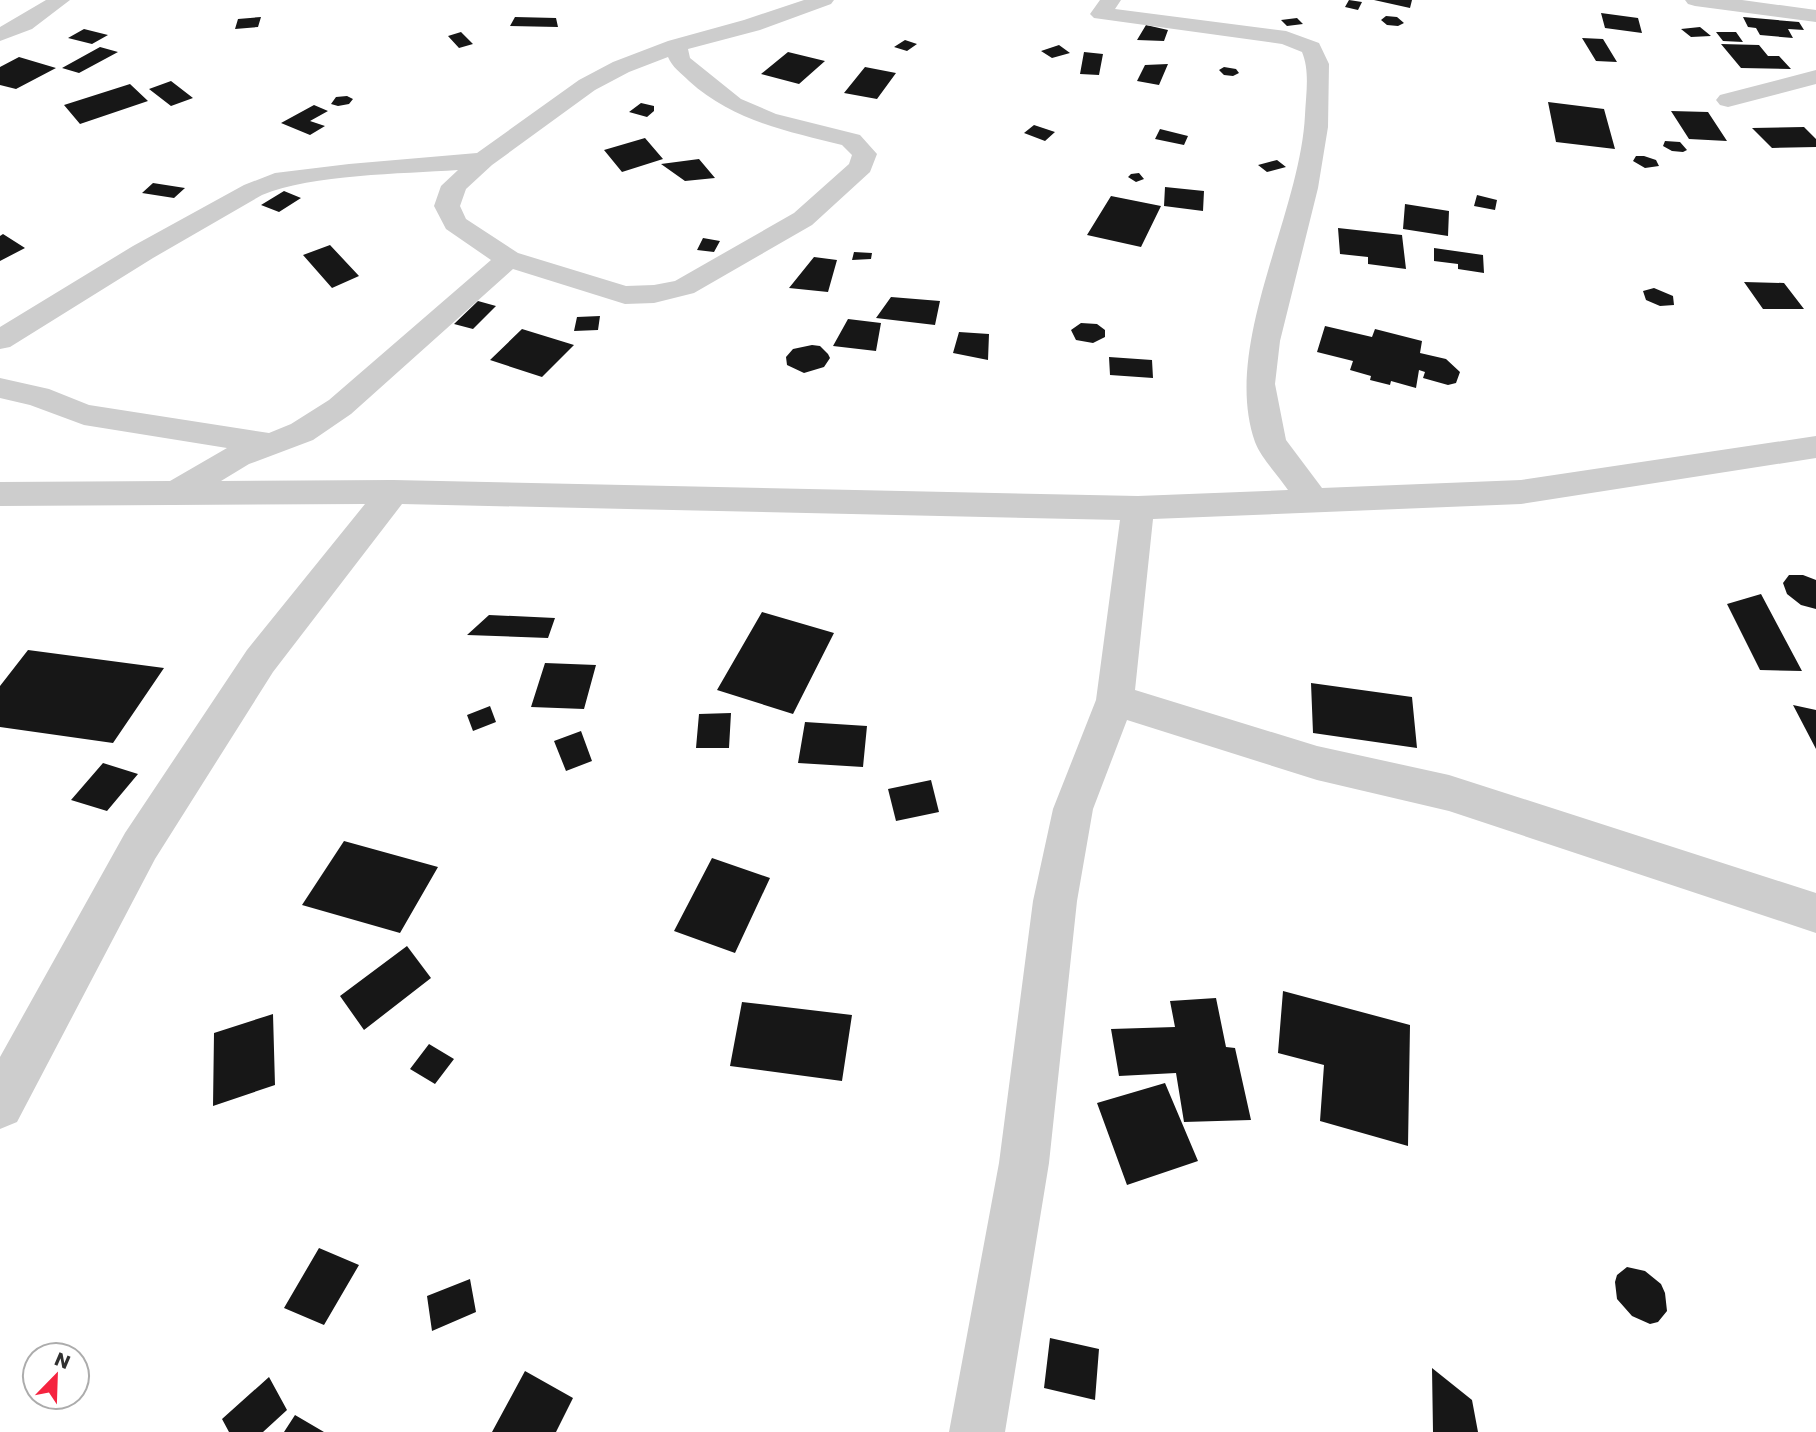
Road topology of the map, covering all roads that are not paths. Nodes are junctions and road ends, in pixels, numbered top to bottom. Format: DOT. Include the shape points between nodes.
graph roads {
  1 [pos="60,0"];
  2 [pos="824,0"];
  3 [pos="1111,0"];
  4 [pos="1695,0"];
  5 [pos="1816,16"];
  6 [pos="0,35"];
  7 [pos="676,46"];
  8 [pos="1816,77"];
  9 [pos="1728,100"];
  10 [pos="483,160"];
  11 [pos="508,258"];
  12 [pos="0,340"];
  13 [pos="0,388"];
  14 [pos="267,443"];
  15 [pos="1816,447"];
  16 [pos="178,492"];
  17 [pos="393,492"];
  18 [pos="0,494"];
  19 [pos="1314,500"];
  20 [pos="1138,508"];
  21 [pos="1115,700"];
  22 [pos="1816,913"];
  23 [pos="0,1104"];
  24 [pos="978,1432"];
  1 -- 6 [label="street"];
  2 -- 7 [label="street"];
  3 -- 19 [label="street" via="1101,14 1286,38 1311,48 1318,64 1316,127 1305,188 1265,341 1260,384 1271,442"];
  4 -- 5 [label="street"];
  7 -- 10 [label="street" via="587,85"];
  7 -- 11 [label="street" via="680,60 733,104 768,119 851,140 865,154 861,167 803,219 684,287 625,295"];
  8 -- 9 [label="street"];
  10 -- 11 [label="street" via="454,186 447,206 455,223"];
  10 -- 12 [label="street" via="275,181 143,252"];
  11 -- 14 [label="street" via="340,407 302,432"];
  13 -- 14 [label="street" via="38,396 84,415"];
  14 -- 16 [label="street"];
  15 -- 19 [label="street" via="1521,492"];
  16 -- 17 [label="street"];
  16 -- 18 [label="street"];
  17 -- 20 [label="street"];
  17 -- 23 [label="street" via="261,661 140,846"];
  19 -- 20 [label="street"];
  20 -- 21 [label="street"];
  21 -- 22 [label="street" via="1317,763 1449,793"];
  21 -- 24 [label="street" via="1073,809 1055,901 1024,1163"];
}
